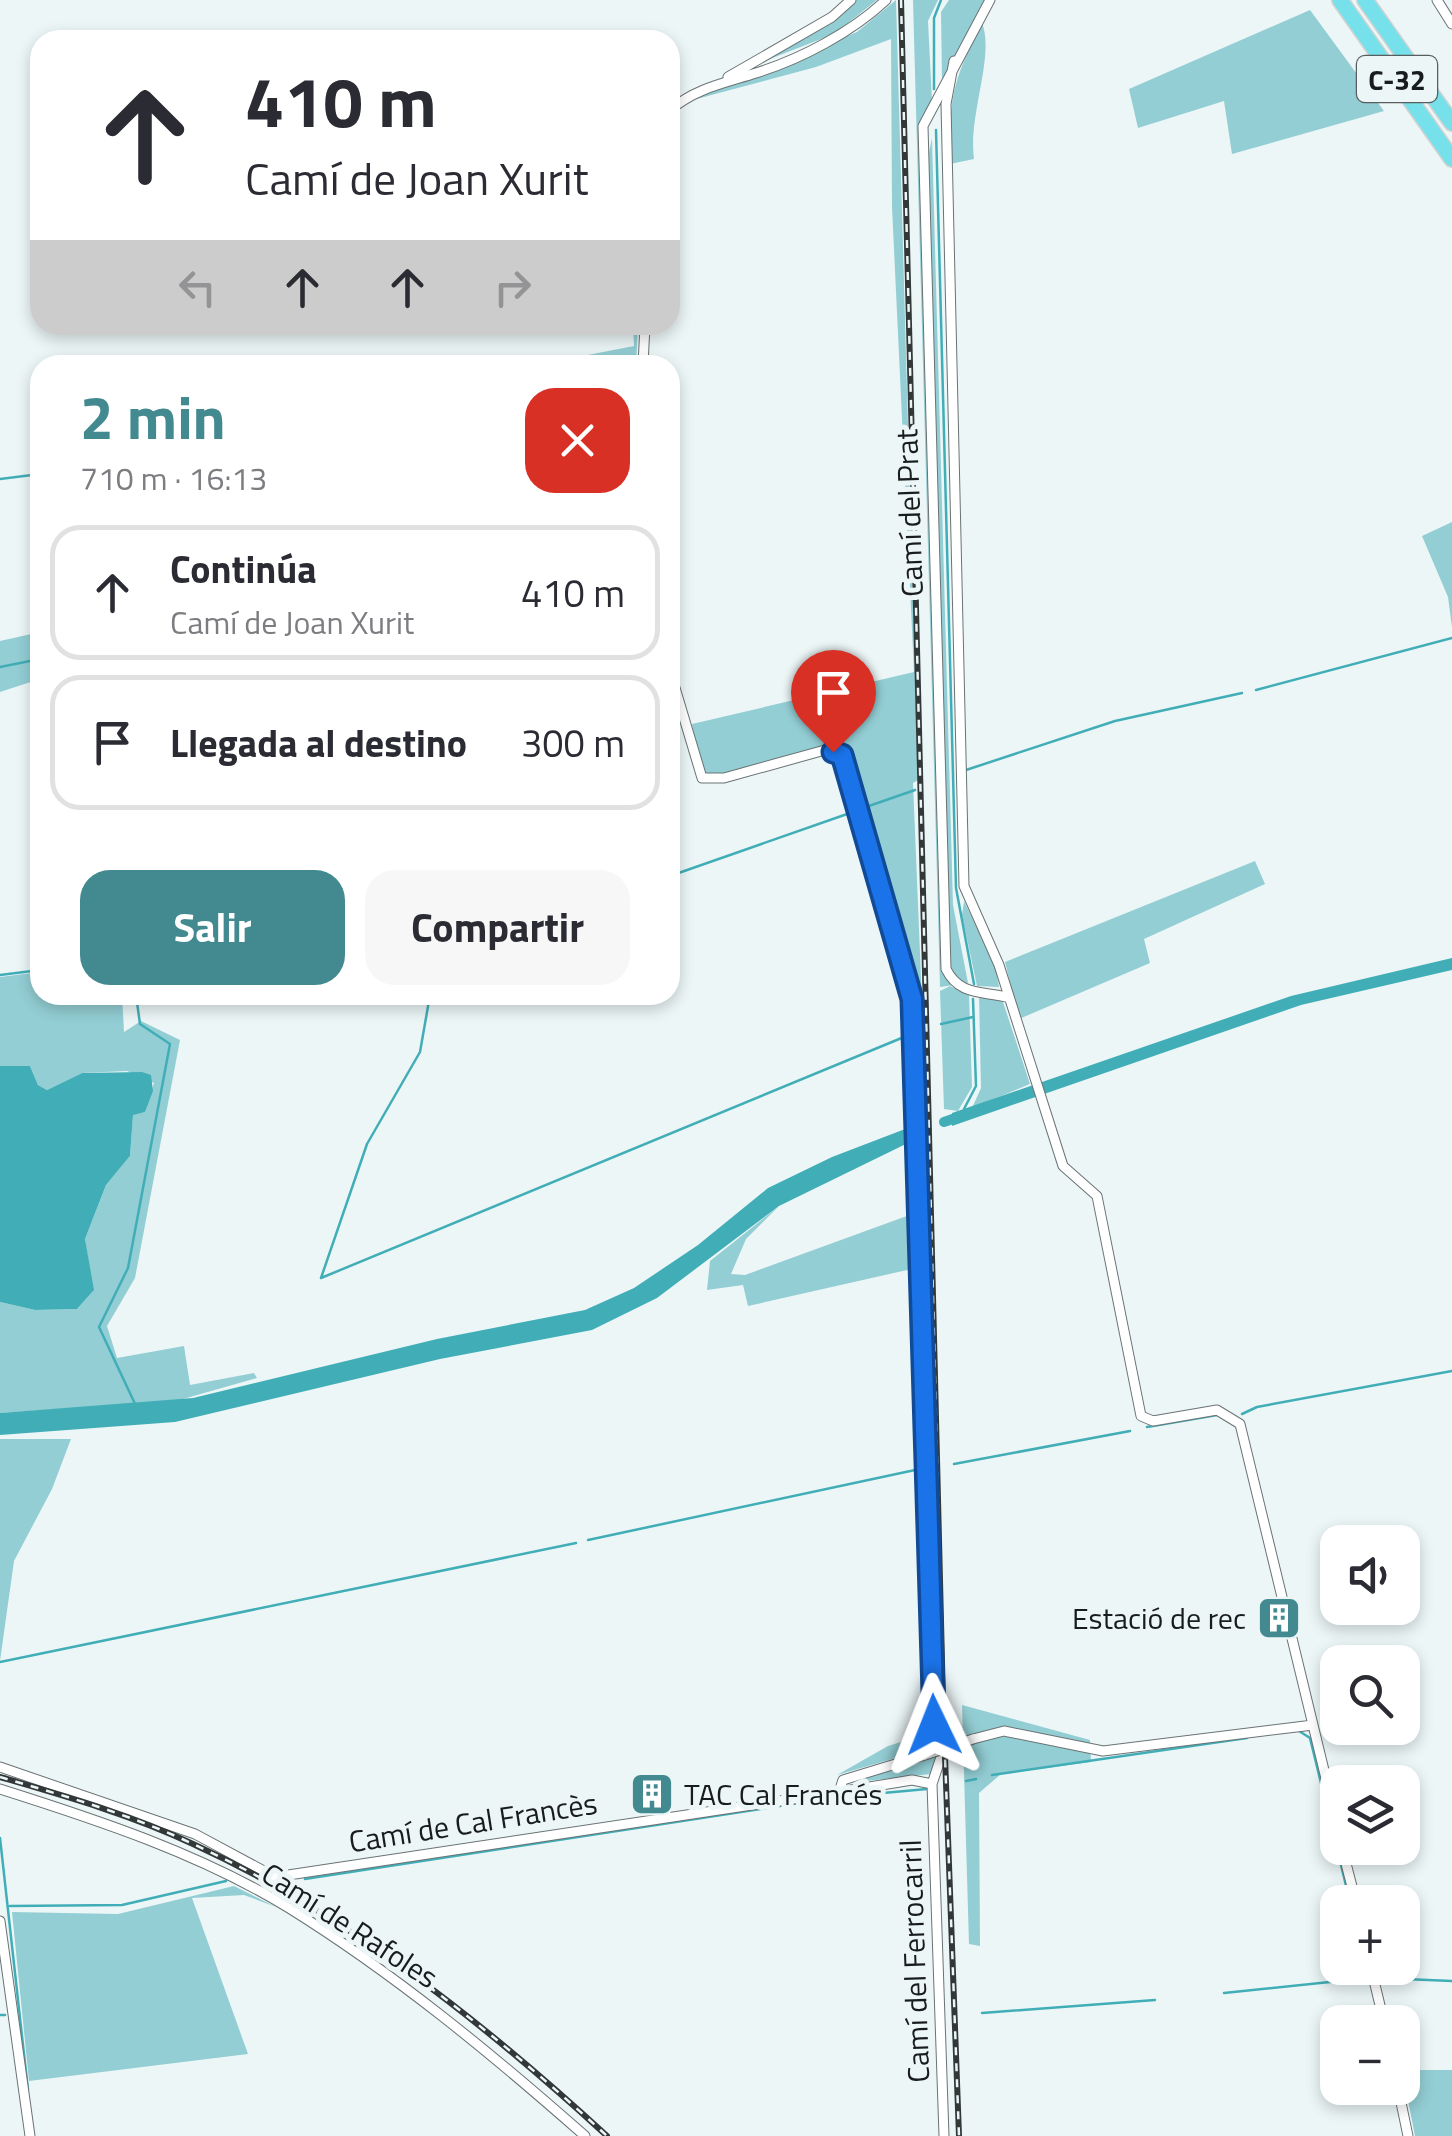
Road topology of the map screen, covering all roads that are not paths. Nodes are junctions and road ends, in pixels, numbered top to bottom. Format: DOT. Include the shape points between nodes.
graph roads {
  1 [pos="852,0"];
  2 [pos="990,0"];
  3 [pos="1340,0"];
  4 [pos="1365,0"];
  5 [pos="1437,0"];
  6 [pos="883,3"];
  7 [pos="1452,24"];
  8 [pos="954,61"];
  9 [pos="721,81"];
  10 [pos="680,104"];
  11 [pos="1452,123"];
  12 [pos="1452,159"];
  13 [pos="680,704"];
  14 [pos="1006,997"];
  15 [pos="1313,1725"];
  16 [pos="1323,1765"];
  17 [pos="0,1767"];
  18 [pos="932,1784"];
  19 [pos="0,1789"];
  20 [pos="839,1792"];
  21 [pos="0,1921"];
  22 [pos="1402,2105"];
  23 [pos="30,2136"];
  24 [pos="586,2136"];
  25 [pos="944,2136"];
  26 [pos="1408,2136"];
  1 -- 9 [label="street"];
  2 -- 8 [label="street, Camí del Prat"];
  3 -- 12 [label="highway, C-32"];
  4 -- 11 [label="highway, C-32"];
  5 -- 7 [label="street"];
  6 -- 9 [label="street" via="808,50"];
  8 -- 14 [label="street" via="946,104 964,886"];
  8 -- 14 [label="street, Camí del Prat" via="923,126 946,969 964,991"];
  9 -- 10 [label="street"];
  13 -- 18 [label="street, Camí del Ferrocarril" via="702,778 826,750 842,755 912,999 934,1725 941,1757"];
  14 -- 15 [label="street" via="1063,1166 1097,1196 1142,1416 1153,1421 1217,1410 1240,1424"];
  15 -- 16 [label="street"];
  15 -- 20 [label="street, Camí de Cal Francès, bridge" via="1104,1751 1004,1731 843,1780"];
  17 -- 20 [label="street, Camí de Cal Francès" via="195,1834 276,1876"];
  18 -- 20 [label="street" via="912,1780"];
  18 -- 25 [label="street, Camí del Ferrocarril"];
  19 -- 24 [label="street, Camí de Rafoles" via="186,1856 286,1906 480,2044"];
  21 -- 23 [label="street"];
  22 -- 26 [label="street"];
}
